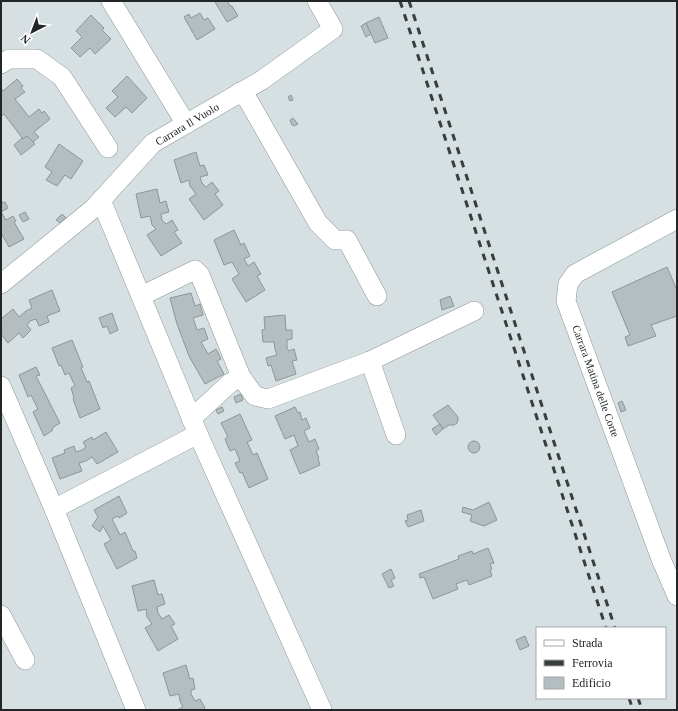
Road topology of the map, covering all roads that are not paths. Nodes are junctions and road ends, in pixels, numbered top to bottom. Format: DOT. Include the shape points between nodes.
graph roads {
  1 [pos="111,1"];
  2 [pos="317,1"];
  3 [pos="1,64"];
  4 [pos="240,92"];
  5 [pos="186,124"];
  6 [pos="108,148"];
  7 [pos="101,200"];
  8 [pos="677,219"];
  9 [pos="1,284"];
  10 [pos="141,296"];
  11 [pos="377,296"];
  12 [pos="474,310"];
  13 [pos="370,361"];
  14 [pos="241,377"];
  15 [pos="1,386"];
  16 [pos="194,427"];
  17 [pos="396,435"];
  18 [pos="54,509"];
  19 [pos="677,596"];
  20 [pos="1,614"];
  21 [pos="24,660"];
  22 [pos="136,710"];
  23 [pos="322,710"];
  1 -- 5 [label="street"];
  2 -- 4 [label="street, Carrara Il Vuolo" via="333,29 262,80"];
  3 -- 6 [label="street" via="9,58 37,59 62,77"];
  4 -- 5 [label="street, Carrara Il Vuolo"];
  4 -- 11 [label="street" via="248,100 318,223 335,240 347,240"];
  5 -- 7 [label="street, Carrara Il Vuolo" via="153,143"];
  7 -- 9 [label="street, Carrara Il Vuolo"];
  7 -- 10 [label="street"];
  8 -- 19 [label="street, Carrara Matina delle Corte" via="575,274 568,284 566,302"];
  10 -- 14 [label="street" via="195,270 200,275"];
  10 -- 16 [label="street"];
  12 -- 13 [label="street"];
  13 -- 14 [label="street" via="268,399 255,396"];
  13 -- 17 [label="street"];
  14 -- 16 [label="street" via="230,383"];
  15 -- 18 [label="street"];
  16 -- 18 [label="street"];
  16 -- 23 [label="street"];
  18 -- 22 [label="street"];
  20 -- 21 [label="street"];
}
